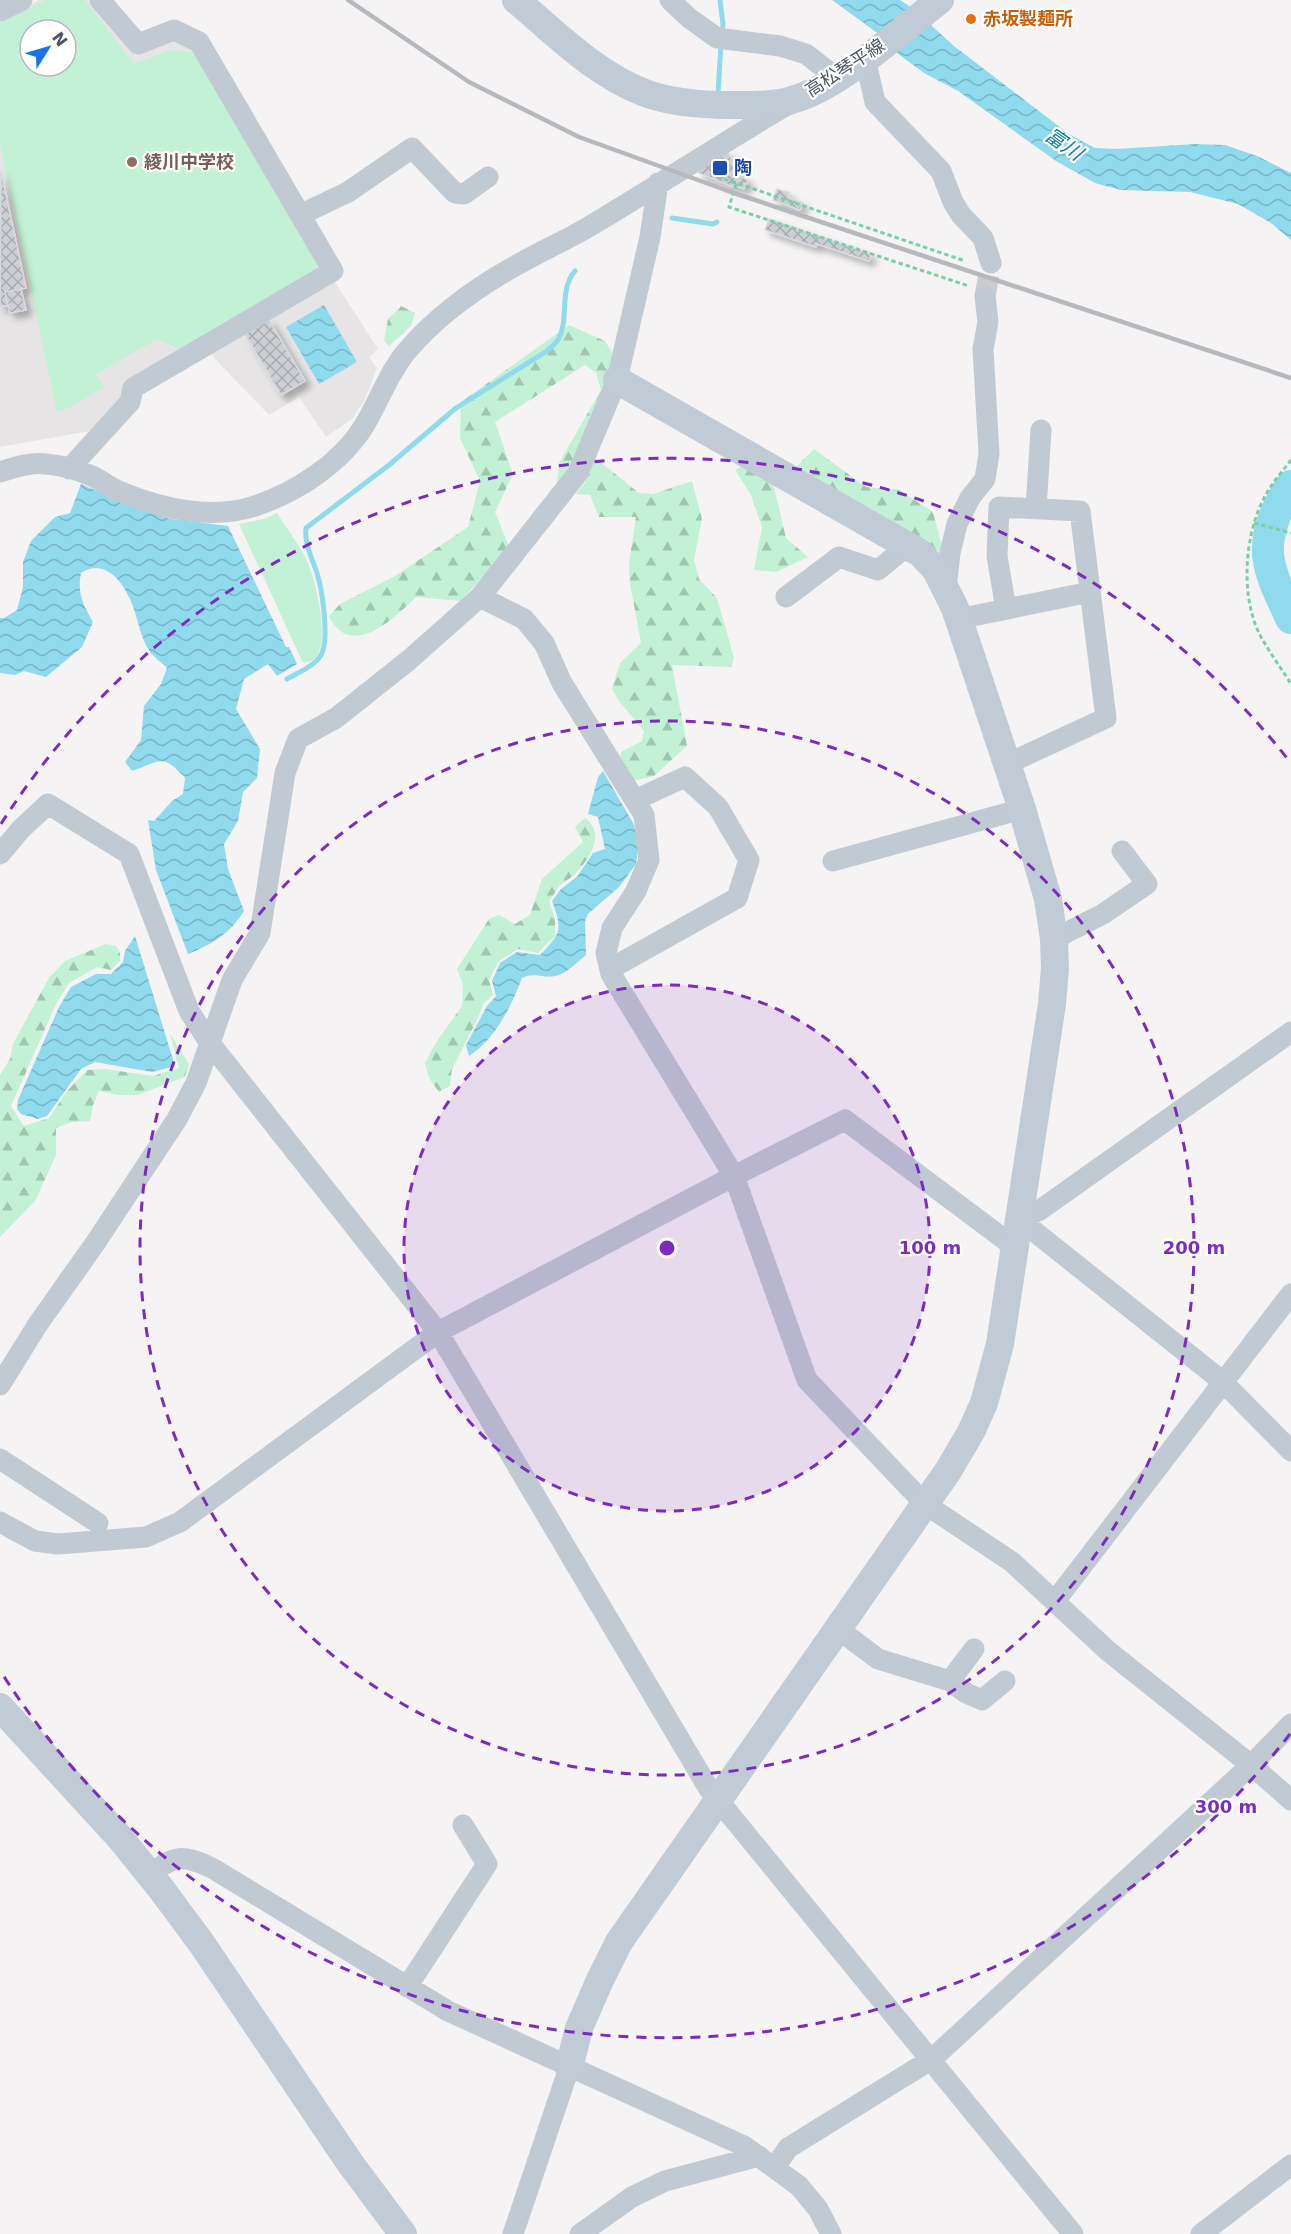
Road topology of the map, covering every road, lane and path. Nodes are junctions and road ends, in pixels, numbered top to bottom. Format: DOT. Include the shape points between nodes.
graph roads {
  1 [pos="22,0"];
  2 [pos="100,0"];
  3 [pos="516,0"];
  4 [pos="670,0"];
  5 [pos="935,4"];
  6 [pos="0,11"];
  7 [pos="875,50"];
  8 [pos="837,78"];
  9 [pos="798,98"];
  10 [pos="691,162"];
  11 [pos="488,177"];
  12 [pos="658,183"];
  13 [pos="736,184"];
  14 [pos="300,215"];
  15 [pos="964,261"];
  16 [pos="991,263"];
  17 [pos="977,291"];
  18 [pos="617,380"];
  19 [pos="1041,430"];
  20 [pos="1291,460"];
  21 [pos="69,469"];
  22 [pos="0,472"];
  23 [pos="1036,509"];
  24 [pos="1254,523"];
  25 [pos="1291,533"];
  26 [pos="907,546"];
  27 [pos="946,588"];
  28 [pos="1090,592"];
  29 [pos="480,597"];
  30 [pos="786,597"];
  31 [pos="1006,609"];
  32 [pos="958,619"];
  33 [pos="1291,684"];
  34 [pos="1007,764"];
  35 [pos="635,800"];
  36 [pos="1022,809"];
  37 [pos="1122,851"];
  38 [pos="0,854"];
  39 [pos="833,861"];
  40 [pos="1054,939"];
  41 [pos="610,969"];
  42 [pos="1290,1035"];
  43 [pos="209,1042"];
  44 [pos="734,1176"];
  45 [pos="1020,1220"];
  46 [pos="1016,1248"];
  47 [pos="1291,1294"];
  48 [pos="438,1332"];
  49 [pos="1222,1381"];
  50 [pos="0,1385"];
  51 [pos="1291,1451"];
  52 [pos="0,1459"];
  53 [pos="925,1504"];
  54 [pos="0,1522"];
  55 [pos="98,1523"];
  56 [pos="1055,1601"];
  57 [pos="838,1629"];
  58 [pos="974,1649"];
  59 [pos="950,1681"];
  60 [pos="1005,1681"];
  61 [pos="0,1707"];
  62 [pos="1291,1724"];
  63 [pos="1251,1765"];
  64 [pos="719,1799"];
  65 [pos="1291,1800"];
  66 [pos="463,1825"];
  67 [pos="149,1874"];
  68 [pos="407,1987"];
  69 [pos="932,2059"];
  70 [pos="569,2068"];
  71 [pos="767,2162"];
  72 [pos="1291,2164"];
  73 [pos="519,2230"];
  74 [pos="403,2234"];
  75 [pos="580,2234"];
  76 [pos="831,2234"];
  77 [pos="1073,2234"];
  78 [pos="1201,2234"];
  1 -- 6 [label="street"];
  2 -- 14 [label="street" via="138,44 174,30 199,42"];
  3 -- 9 [label="street, 高松琴平線" via="582,57 645,93 720,105"];
  4 -- 8 [label="street" via="721,39 780,46 806,54"];
  5 -- 7 [label="street, 高松琴平線"];
  7 -- 8 [label="street, 高松琴平線"];
  7 -- 16 [label="street" via="875,102 941,171 961,216 983,238"];
  8 -- 9 [label="street, 高松琴平線"];
  9 -- 10 [label="street"];
  10 -- 12 [label="street"];
  10 -- 13 [label="path" via="702,171"];
  11 -- 14 [label="street" via="464,194 455,193 411,148 348,192"];
  12 -- 18 [label="street" via="650,237"];
  12 -- 21 [label="street" via="524,261 447,312 406,352 352,442 320,471 277,497 239,510 213,513 180,509 120,492"];
  13 -- 15 [label="path"];
  13 -- 17 [label="path" via="729,207"];
  14 -- 21 [label="street" via="333,271 133,388 130,402"];
  17 -- 27 [label="street" via="988,322 983,349 989,454 985,479 957,524"];
  18 -- 26 [label="street"];
  18 -- 29 [label="street" via="578,473"];
  19 -- 23 [label="street"];
  20 -- 24 [label="path" via="1264,497"];
  21 -- 22 [label="street" via="45,463"];
  23 -- 28 [label="street" via="1080,511"];
  23 -- 31 [label="street" via="999,507 997,556"];
  24 -- 25 [label="path"];
  24 -- 33 [label="path" via="1246,577 1251,605 1260,635"];
  26 -- 27 [label="street" via="936,570"];
  26 -- 30 [label="street" via="878,570 839,557"];
  27 -- 32 [label="street"];
  28 -- 31 [label="street"];
  28 -- 34 [label="street" via="1106,718"];
  29 -- 35 [label="street" via="524,619 544,643 562,683"];
  29 -- 43 [label="street" via="336,718 298,739 285,773 260,933 232,980"];
  31 -- 32 [label="street"];
  32 -- 34 [label="street"];
  34 -- 36 [label="street"];
  35 -- 41 [label="street" via="644,815 649,860 636,891 612,928 606,953"];
  35 -- 41 [label="street" via="686,777 718,807 748,860 737,898"];
  36 -- 39 [label="street"];
  36 -- 40 [label="street" via="1048,899"];
  37 -- 40 [label="street" via="1147,884 1103,914"];
  38 -- 43 [label="street" via="48,804 129,854 189,1011"];
  40 -- 45 [label="street" via="1052,1004"];
  41 -- 44 [label="street"];
  42 -- 45 [label="street" via="1040,1210"];
  43 -- 48 [label="street"];
  43 -- 50 [label="street" via="196,1083 177,1119"];
  44 -- 46 [label="street" via="845,1120"];
  44 -- 48 [label="street"];
  44 -- 53 [label="street" via="807,1380"];
  45 -- 46 [label="street"];
  45 -- 49 [label="street"];
  46 -- 53 [label="street" via="1000,1344 984,1403 971,1432"];
  47 -- 49 [label="street"];
  48 -- 54 [label="street" via="180,1522 146,1537 58,1544 35,1541"];
  48 -- 64 [label="street" via="709,1789"];
  49 -- 51 [label="street"];
  49 -- 56 [label="street"];
  52 -- 55 [label="street"];
  53 -- 56 [label="street" via="1012,1562"];
  53 -- 57 [label="street"];
  56 -- 63 [label="street" via="1108,1651"];
  57 -- 59 [label="street" via="878,1659"];
  57 -- 64 [label="street"];
  58 -- 59 [label="street"];
  59 -- 60 [label="street" via="982,1700"];
  61 -- 67 [label="street"];
  62 -- 63 [label="street"];
  63 -- 65 [label="street"];
  63 -- 69 [label="street"];
  64 -- 69 [label="street"];
  64 -- 70 [label="street" via="619,1942 579,2028"];
  66 -- 68 [label="street" via="487,1864"];
  67 -- 68 [label="street" via="170,1860 189,1858 212,1868"];
  67 -- 74 [label="street"];
  68 -- 70 [label="street" via="448,2012"];
  69 -- 71 [label="street"];
  69 -- 77 [label="street"];
  70 -- 71 [label="street" via="744,2146"];
  70 -- 73 [label="street"];
  71 -- 75 [label="street" via="665,2181 632,2197"];
  71 -- 76 [label="street" via="799,2186 818,2209"];
  72 -- 78 [label="street"];
}
